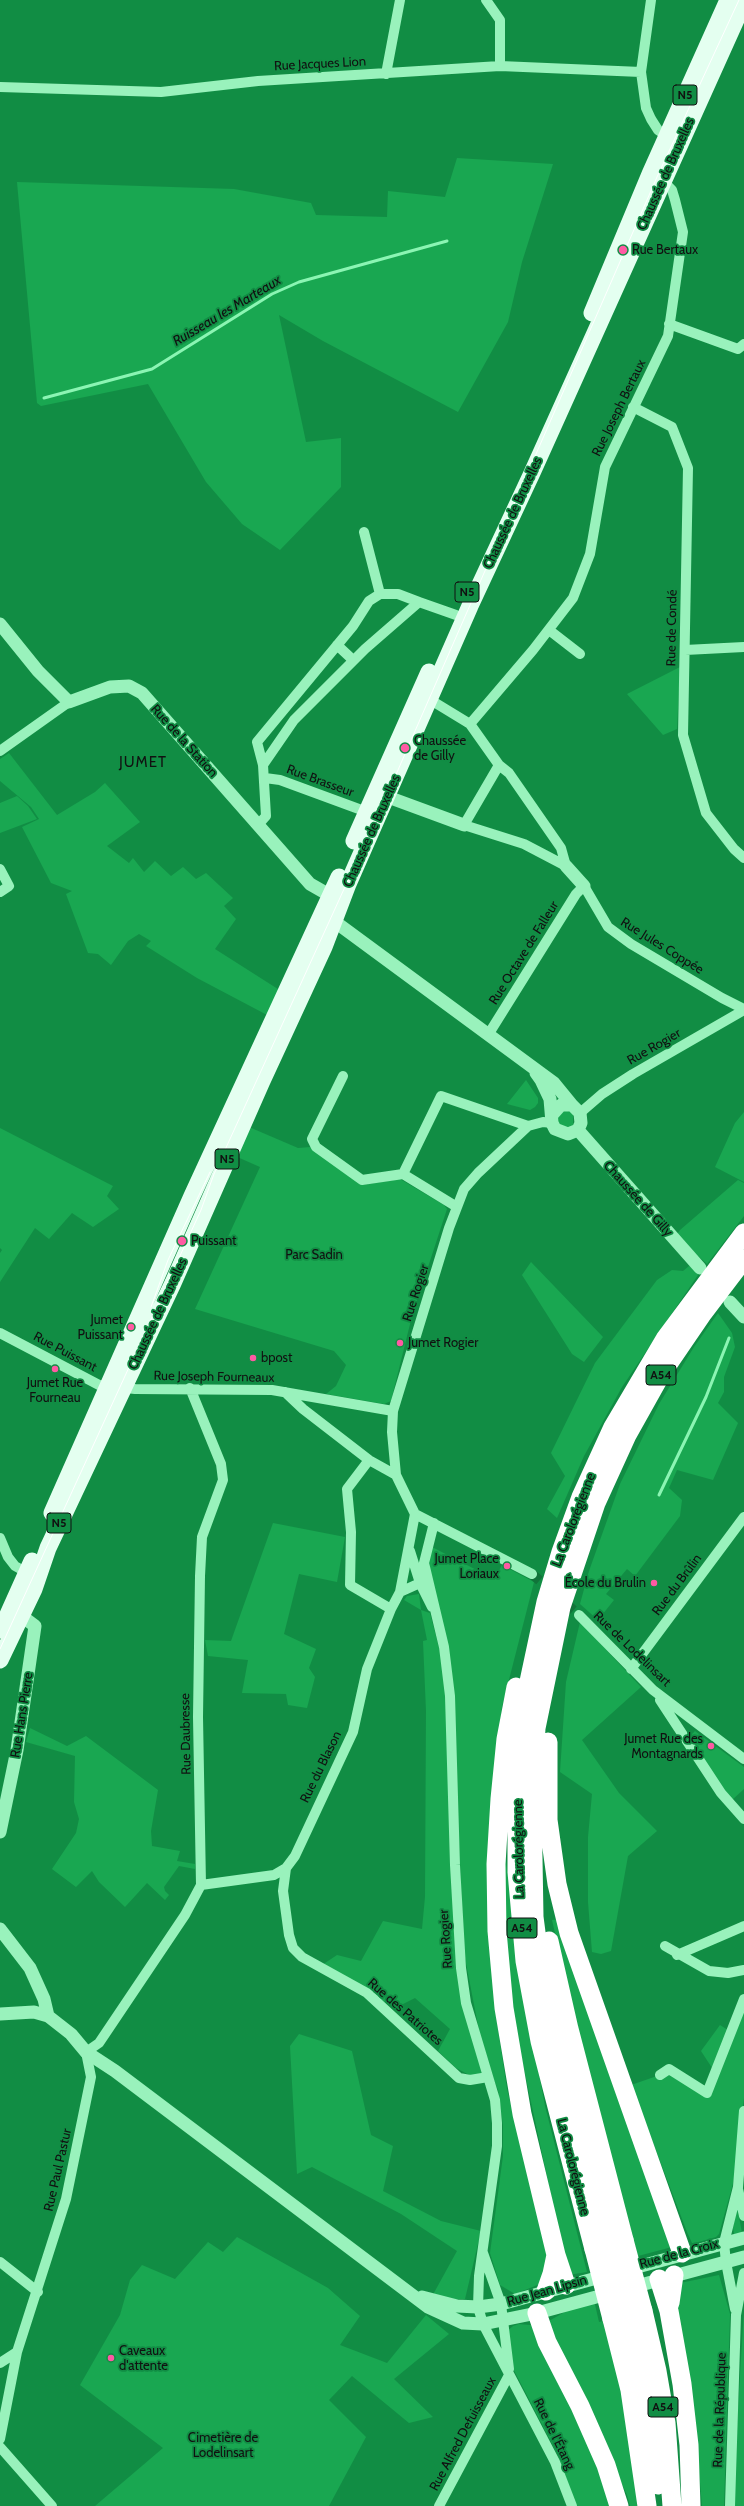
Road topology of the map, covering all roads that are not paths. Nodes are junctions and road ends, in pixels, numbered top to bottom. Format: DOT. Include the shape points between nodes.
graph roads {
  1 [pos="400,0"];
  2 [pos="486,0"];
  3 [pos="651,0"];
  4 [pos="728,0"];
  5 [pos="744,2"];
  6 [pos="500,66"];
  7 [pos="641,72"];
  8 [pos="386,74"];
  9 [pos="0,87"];
  10 [pos="673,140"];
  11 [pos="656,177"];
  12 [pos="669,324"];
  13 [pos="744,344"];
  14 [pos="633,408"];
  15 [pos="364,532"];
  16 [pos="380,594"];
  17 [pos="419,602"];
  18 [pos="456,615"];
  19 [pos="0,624"];
  20 [pos="548,630"];
  21 [pos="337,646"];
  22 [pos="744,647"];
  23 [pos="684,650"];
  24 [pos="580,654"];
  25 [pos="354,660"];
  26 [pos="293,698"];
  27 [pos="429,699"];
  28 [pos="69,702"];
  29 [pos="305,709"];
  30 [pos="470,724"];
  31 [pos="0,751"];
  32 [pos="264,765"];
  33 [pos="500,765"];
  34 [pos="265,778"];
  35 [pos="381,795"];
  36 [pos="367,812"];
  37 [pos="258,825"];
  38 [pos="464,825"];
  39 [pos="744,858"];
  40 [pos="566,866"];
  41 [pos="0,869"];
  42 [pos="584,886"];
  43 [pos="0,892"];
  44 [pos="336,899"];
  45 [pos="328,917"];
  46 [pos="744,1009"];
  47 [pos="488,1035"];
  48 [pos="528,1065"];
  49 [pos="343,1076"];
  50 [pos="576,1109"];
  51 [pos="552,1119"];
  52 [pos="528,1126"];
  53 [pos="578,1130"];
  54 [pos="402,1174"];
  55 [pos="457,1207"];
  56 [pos="744,1233"];
  57 [pos="744,1259"];
  58 [pos="700,1268"];
  59 [pos="730,1302"];
  60 [pos="744,1317"];
  61 [pos="0,1333"];
  62 [pos="117,1387"];
  63 [pos="190,1388"];
  64 [pos="285,1392"];
  65 [pos="393,1411"];
  66 [pos="368,1460"];
  67 [pos="396,1474"];
  68 [pos="415,1514"];
  69 [pos="744,1517"];
  70 [pos="434,1523"];
  71 [pos="0,1538"];
  72 [pos="409,1550"];
  73 [pos="428,1574"];
  74 [pos="532,1574"];
  75 [pos="32,1575"];
  76 [pos="420,1583"];
  77 [pos="400,1592"];
  78 [pos="546,1602"];
  79 [pos="390,1609"];
  80 [pos="16,1612"];
  81 [pos="579,1615"];
  82 [pos="438,1619"];
  83 [pos="557,1626"];
  84 [pos="0,1632"];
  85 [pos="0,1660"];
  86 [pos="631,1669"];
  87 [pos="653,1690"];
  88 [pos="744,1759"];
  89 [pos="744,1819"];
  90 [pos="0,1832"];
  91 [pos="286,1868"];
  92 [pos="202,1885"];
  93 [pos="744,1926"];
  94 [pos="0,1929"];
  95 [pos="665,1946"];
  96 [pos="677,1955"];
  97 [pos="744,1970"];
  98 [pos="744,1999"];
  99 [pos="0,2014"];
  100 [pos="48,2016"];
  101 [pos="86,2052"];
  102 [pos="660,2075"];
  103 [pos="488,2077"];
  104 [pos="744,2111"];
  105 [pos="738,2187"];
  106 [pos="744,2216"];
  107 [pos="744,2238"];
  108 [pos="724,2242"];
  109 [pos="608,2245"];
  110 [pos="483,2252"];
  111 [pos="682,2253"];
  112 [pos="556,2255"];
  113 [pos="744,2257"];
  114 [pos="0,2262"];
  115 [pos="726,2262"];
  116 [pos="646,2263"];
  117 [pos="614,2272"];
  118 [pos="744,2273"];
  119 [pos="667,2277"];
  120 [pos="566,2285"];
  121 [pos="620,2290"];
  122 [pos="407,2291"];
  123 [pos="546,2291"];
  124 [pos="38,2292"];
  125 [pos="593,2296"];
  126 [pos="501,2304"];
  127 [pos="478,2307"];
  128 [pos="537,2313"];
  129 [pos="626,2315"];
  130 [pos="736,2315"];
  131 [pos="504,2321"];
  132 [pos="483,2324"];
  133 [pos="17,2352"];
  134 [pos="0,2363"];
  135 [pos="509,2375"];
  136 [pos="0,2439"];
  137 [pos="0,2447"];
  138 [pos="52,2506"];
  139 [pos="439,2506"];
  140 [pos="572,2506"];
  141 [pos="620,2506"];
  142 [pos="647,2506"];
  143 [pos="661,2506"];
  144 [pos="672,2506"];
  145 [pos="691,2506"];
  146 [pos="730,2506"];
  1 -- 8 [label="street"];
  2 -- 6 [label="street" via="500,20"];
  3 -- 7 [label="street"];
  4 -- 10 [label="main road, Chaussée de Bruxelles / N5"];
  5 -- 10 [label="main road, Chaussée de Bruxelles / N5"];
  6 -- 7 [label="street, Rue Jacques Lion"];
  6 -- 8 [label="street, Rue Jacques Lion"];
  7 -- 10 [label="street" via="646,108 651,119 658,130"];
  8 -- 9 [label="street, Rue Jacques Lion" via="258,81 161,92"];
  10 -- 11 [label="main road, Chaussée de Bruxelles / N5"];
  11 -- 12 [label="street, Rue Joseph Bertaux" via="672,190 683,232"];
  11 -- 18 [label="main road, Chaussée de Bruxelles / N5"];
  11 -- 27 [label="main road, Chaussée de Bruxelles / N5"];
  12 -- 13 [label="street" via="738,349"];
  12 -- 14 [label="street, Rue Joseph Bertaux" via="668,336"];
  14 -- 20 [label="street, Rue Joseph Bertaux" via="605,467 587,561 573,598"];
  14 -- 23 [label="street, Rue de Condé" via="672,427 688,468"];
  15 -- 16 [label="street"];
  16 -- 17 [label="street" via="398,594"];
  16 -- 21 [label="street" via="369,601"];
  17 -- 18 [label="street"];
  17 -- 25 [label="street"];
  18 -- 35 [label="main road, Chaussée de Bruxelles / N5"];
  19 -- 28 [label="street" via="38,671"];
  20 -- 24 [label="street"];
  20 -- 30 [label="street, Rue Joseph Bertaux"];
  21 -- 25 [label="street"];
  21 -- 26 [label="street"];
  22 -- 23 [label="street"];
  23 -- 39 [label="street, Rue de Condé" via="683,735 706,813"];
  25 -- 29 [label="street"];
  26 -- 29 [label="street"];
  26 -- 32 [label="street" via="257,742"];
  27 -- 30 [label="street"];
  27 -- 35 [label="main road, Chaussée de Bruxelles / N5"];
  28 -- 31 [label="street, Rue de la Station"];
  28 -- 37 [label="street, Rue de la Station" via="110,687 129,686 142,693"];
  29 -- 32 [label="street" via="294,720"];
  30 -- 33 [label="street"];
  32 -- 34 [label="street"];
  33 -- 38 [label="street"];
  33 -- 40 [label="street" via="509,773 561,848"];
  34 -- 36 [label="street, Rue Brasseur" via="280,780"];
  34 -- 37 [label="street" via="266,816"];
  35 -- 36 [label="main road, Chaussée de Bruxelles / N5"];
  35 -- 38 [label="street"];
  35 -- 44 [label="main road, Chaussée de Bruxelles / N5"];
  36 -- 44 [label="main road, Chaussée de Bruxelles / N5"];
  37 -- 44 [label="street, Rue de la Station" via="310,884"];
  38 -- 40 [label="street" via="524,844"];
  40 -- 42 [label="street"];
  41 -- 43 [label="street" via="9,886"];
  42 -- 46 [label="street, Rue Jules Coppée" via="608,927 631,944"];
  42 -- 47 [label="street, Rue Octave de Falleur" via="576,894"];
  44 -- 45 [label="main road, Chaussée de Bruxelles / N5"];
  45 -- 47 [label="street"];
  45 -- 62 [label="main road, Chaussée de Bruxelles / N5" via="280,1023 173,1283"];
  46 -- 50 [label="street, Rue Rogier"];
  47 -- 48 [label="street"];
  48 -- 50 [label="street" via="554,1083"];
  48 -- 51 [label="street" via="547,1090"];
  49 -- 54 [label="street" via="312,1139 313,1142 362,1180"];
  50 -- 51 [label="street" via="561,1105"];
  50 -- 53 [label="street" via="581,1123"];
  51 -- 52 [label="street"];
  51 -- 53 [label="street" via="557,1131 562,1134"];
  52 -- 54 [label="street" via="441,1096"];
  52 -- 55 [label="street, Rue Rogier" via="478,1172 464,1190"];
  53 -- 58 [label="street, Chaussée de Gilly"];
  54 -- 55 [label="street"];
  55 -- 65 [label="street, Rue Rogier"];
  56 -- 78 [label="highway, La Carolorégienne / A54" via="665,1339 613,1428 581,1497"];
  57 -- 83 [label="highway, La Carolorégienne / A54" via="672,1358 627,1435 596,1503 576,1559"];
  59 -- 60 [label="street"];
  61 -- 62 [label="street, Rue Puissant" via="100,1385"];
  62 -- 63 [label="street, Rue Joseph Fourneaux"];
  62 -- 75 [label="main road, Chaussée de Bruxelles / N5"];
  63 -- 64 [label="street, Rue Joseph Fourneaux"];
  63 -- 92 [label="street, Rue Daubresse" via="221,1464 223,1480 202,1537 200,1568 198,1717"];
  64 -- 65 [label="street, Rue Joseph Fourneaux"];
  64 -- 66 [label="street, Rue Joseph Fourneaux"];
  65 -- 67 [label="street, Rue Rogier"];
  66 -- 67 [label="street, Rue Joseph Fourneaux"];
  66 -- 79 [label="street" via="347,1489 351,1532 350,1585"];
  67 -- 68 [label="street, Rue Rogier"];
  68 -- 70 [label="street"];
  68 -- 72 [label="street, Rue du Blason"];
  69 -- 86 [label="street, Rue du Brûlin"];
  70 -- 73 [label="street" via="424,1563"];
  70 -- 74 [label="street"];
  71 -- 75 [label="street" via="15,1566"];
  72 -- 76 [label="street"];
  72 -- 77 [label="street, Rue du Blason"];
  73 -- 76 [label="street"];
  73 -- 82 [label="street"];
  75 -- 80 [label="main road, Chaussée de Bruxelles / N5" via="34,1588"];
  75 -- 84 [label="main road, Chaussée de Bruxelles / N5"];
  76 -- 77 [label="street"];
  76 -- 82 [label="street"];
  77 -- 79 [label="street, Rue du Blason"];
  78 -- 109 [label="highway, La Carolorégienne / A54" via="524,1705 517,1805 517,1872 525,1961 540,2041"];
  78 -- 112 [label="highway" via="530,1635 513,1699 506,1739 496,1864 497,1931 513,2068"];
  79 -- 91 [label="street, Rue du Blason" via="368,1670 353,1732 295,1856"];
  80 -- 85 [label="main road, Chaussée de Bruxelles / N5"];
  80 -- 90 [label="street, Rue Hans Pierre" via="35,1626 17,1750"];
  81 -- 86 [label="street, Rue de Lodelinsart"];
  82 -- 103 [label="street, Rue Rogier" via="450,1696 460,1968 466,2003"];
  83 -- 109 [label="highway, La Carolorégienne / A54" via="536,1728 532,1801 538,1948 555,2040"];
  83 -- 111 [label="highway" via="547,1762 548,1820 557,1884 568,1934"];
  86 -- 87 [label="street, Rue de Lodelinsart"];
  87 -- 88 [label="street, Rue de Lodelinsart"];
  87 -- 89 [label="street" via="673,1716 721,1793"];
  91 -- 92 [label="street" via="274,1875"];
  91 -- 103 [label="street, Rue des Patriotes" via="283,1891 293,1948 302,1957 367,1993 459,2078 470,2080"];
  92 -- 101 [label="street" via="99,2043"];
  93 -- 96 [label="street"];
  94 -- 100 [label="street" via="30,1968 44,1999"];
  95 -- 96 [label="street"];
  96 -- 97 [label="street" via="709,1971"];
  98 -- 102 [label="street" via="707,2093 669,2069"];
  99 -- 100 [label="street" via="34,2012"];
  100 -- 101 [label="street" via="71,2034"];
  101 -- 122 [label="street"];
  101 -- 124 [label="street, Rue Paul Pastur" via="90,2082 66,2199"];
  103 -- 110 [label="street, Rue Rogier" via="495,2100 497,2146"];
  104 -- 105 [label="street, Rue de la République"];
  105 -- 106 [label="street, Rue de la République"];
  105 -- 108 [label="street, Rue de la République"];
  107 -- 108 [label="street, Rue de la Croix"];
  108 -- 111 [label="street, Rue de la Croix"];
  108 -- 115 [label="street, Rue de la République"];
  109 -- 129 [label="highway, La Carolorégienne / A54, bridge"];
  110 -- 126 [label="street, Rue Rogier"];
  110 -- 127 [label="street, Rue Rogier"];
  111 -- 116 [label="street, Rue de la Croix"];
  111 -- 119 [label="street"];
  112 -- 120 [label="highway"];
  112 -- 123 [label="highway"];
  113 -- 115 [label="street, Rue de la Croix"];
  114 -- 124 [label="street"];
  115 -- 119 [label="street, Rue de la Croix"];
  115 -- 130 [label="street, Rue de la République"];
  116 -- 117 [label="street, Rue de la Croix"];
  116 -- 119 [label="street"];
  117 -- 120 [label="street, Rue Jean Lipsin"];
  118 -- 130 [label="street, Rue de la République"];
  119 -- 121 [label="street, Rue de la Croix"];
  119 -- 145 [label="highway" via="669,2311 682,2384 689,2445"];
  120 -- 123 [label="street, Rue Jean Lipsin"];
  120 -- 125 [label="street" via="577,2293"];
  121 -- 125 [label="street, Rue Jean Lipsin"];
  122 -- 127 [label="street, Rue Jean Lipsin" via="435,2302"];
  122 -- 132 [label="street, Rue Jean Lipsin" via="444,2316 463,2323"];
  123 -- 126 [label="street, Rue Jean Lipsin"];
  123 -- 128 [label="street"];
  124 -- 133 [label="street, Rue Paul Pastur"];
  125 -- 128 [label="street, Rue Jean Lipsin"];
  126 -- 127 [label="street, Rue Jean Lipsin"];
  126 -- 131 [label="street, Rue de l'Étang"];
  127 -- 132 [label="street, Rue de l'Étang"];
  128 -- 131 [label="street, Rue Jean Lipsin"];
  128 -- 141 [label="highway" via="547,2342 580,2406 606,2465"];
  129 -- 142 [label="highway, La Carolorégienne / A54" via="630,2390"];
  129 -- 143 [label="highway, La Carolorégienne / A54" via="648,2407"];
  129 -- 144 [label="highway, La Carolorégienne / A54" via="657,2371 666,2423"];
  130 -- 146 [label="street, Rue de la République"];
  131 -- 132 [label="street, Rue Jean Lipsin"];
  131 -- 135 [label="street, Rue de l'Étang"];
  132 -- 135 [label="street, Rue de l'Étang"];
  133 -- 134 [label="street"];
  133 -- 136 [label="street, Rue Paul Pastur"];
  135 -- 139 [label="street, Rue Alfred Defuisseaux"];
  135 -- 140 [label="street, Rue de l'Étang" via="555,2462"];
  137 -- 138 [label="street"];
}
